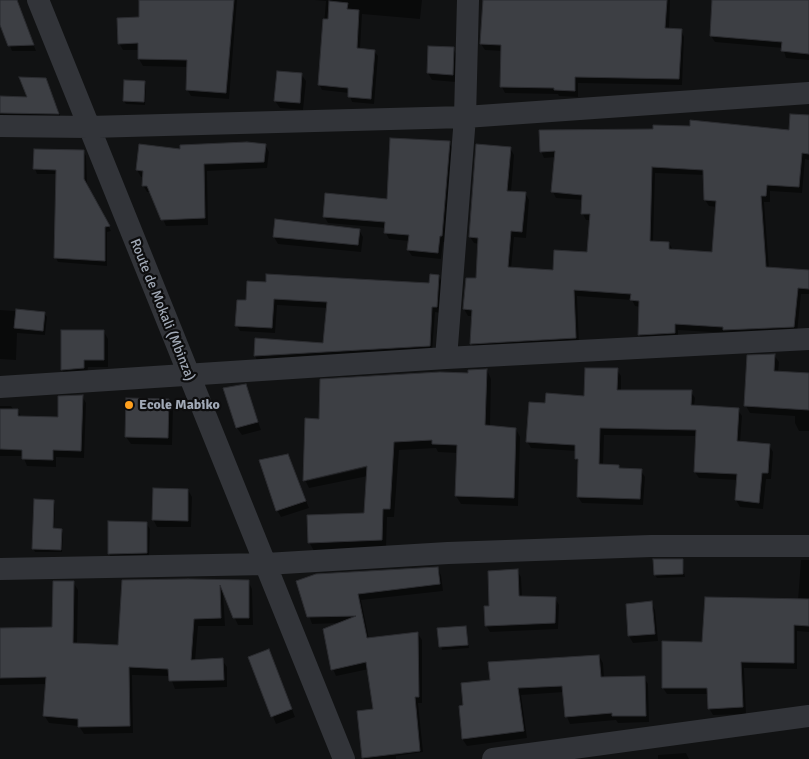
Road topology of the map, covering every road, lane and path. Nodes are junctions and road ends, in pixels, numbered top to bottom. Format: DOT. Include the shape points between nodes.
graph roads {
  1 [pos="38,0"];
  2 [pos="468,0"];
  3 [pos="809,92"];
  4 [pos="465,117"];
  5 [pos="0,126"];
  6 [pos="89,127"];
  7 [pos="809,338"];
  8 [pos="446,358"];
  9 [pos="188,376"];
  10 [pos="0,387"];
  11 [pos="809,546"];
  12 [pos="266,564"];
  13 [pos="0,569"];
  14 [pos="809,716"];
  15 [pos="344,759"];
  16 [pos="493,759"];
  1 -- 6 [label="street, Route de Mokali (Mbinza)"];
  2 -- 4 [label="street"];
  3 -- 4 [label="street"];
  4 -- 6 [label="street"];
  4 -- 8 [label="street"];
  5 -- 6 [label="street"];
  6 -- 9 [label="street, Route de Mokali (Mbinza)"];
  7 -- 8 [label="street"];
  8 -- 9 [label="street"];
  9 -- 10 [label="street"];
  9 -- 12 [label="street, Route de Mokali (Mbinza)"];
  11 -- 12 [label="street" via="651,546"];
  12 -- 13 [label="street"];
  12 -- 15 [label="street, Route de Mokali (Mbinza)"];
  14 -- 16 [label="street"];
}
